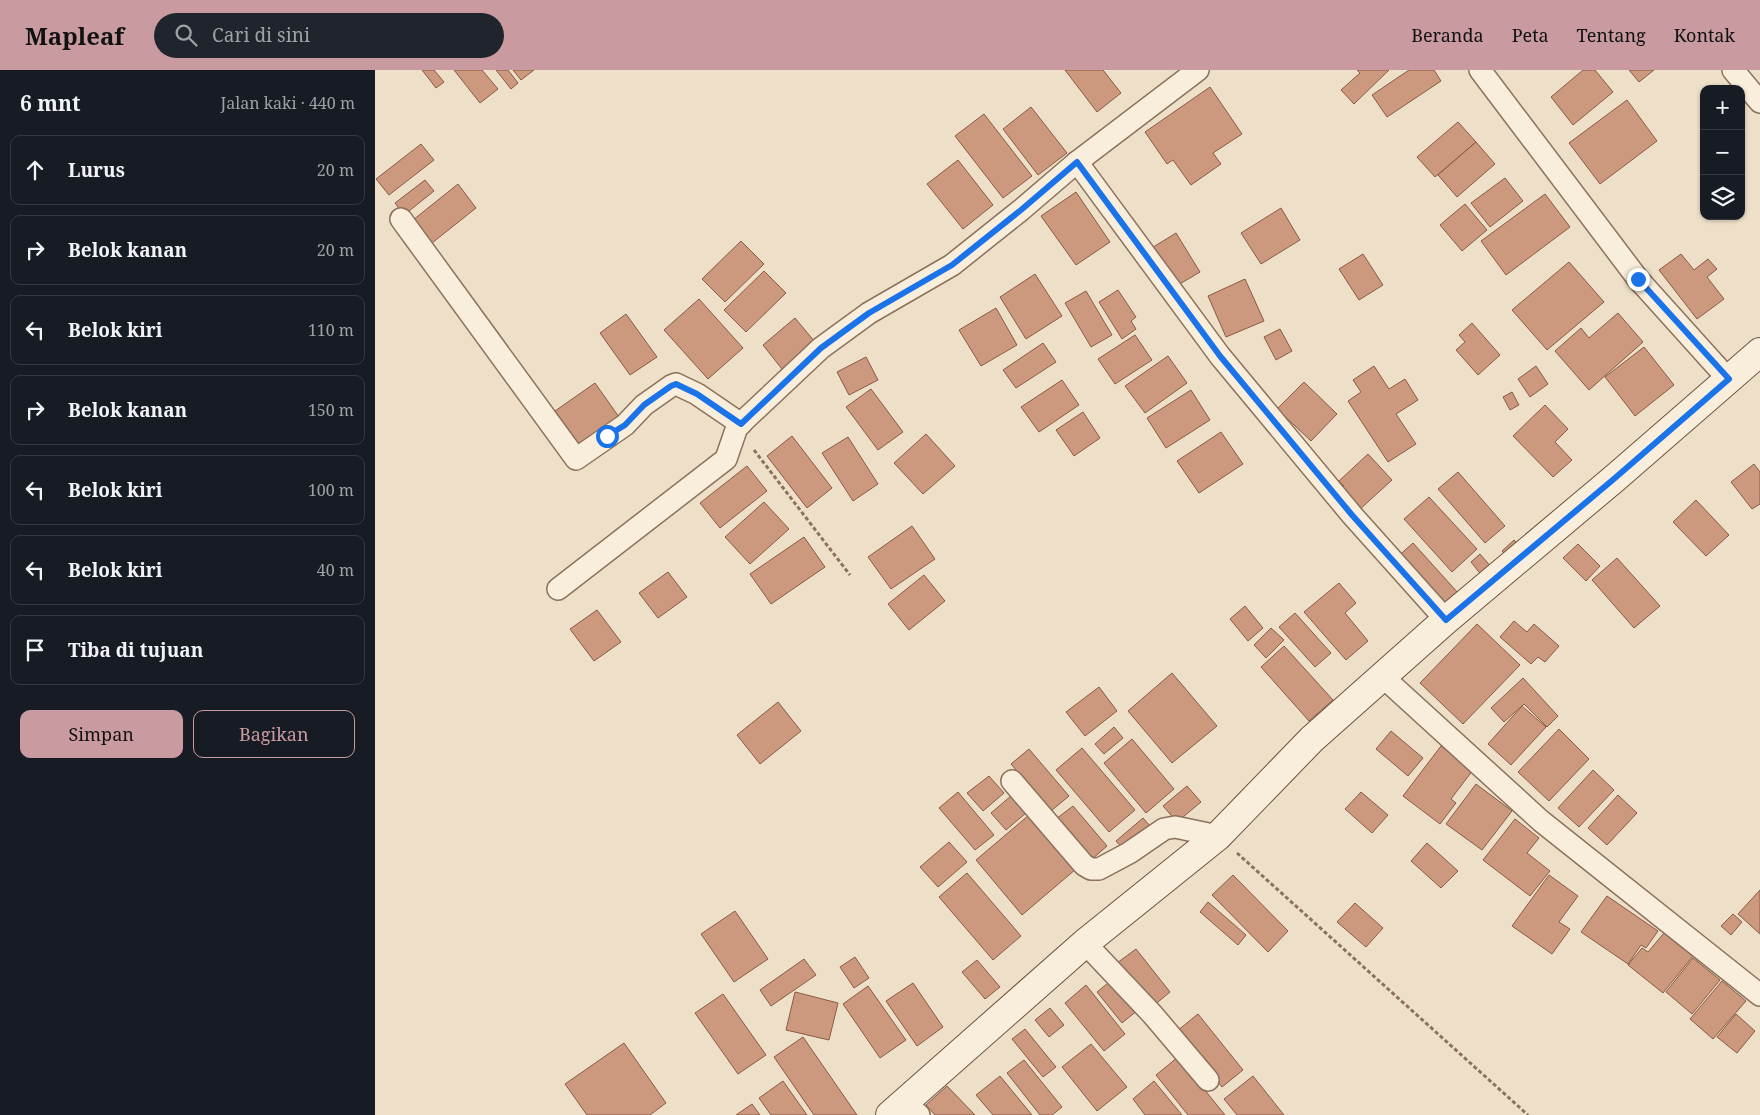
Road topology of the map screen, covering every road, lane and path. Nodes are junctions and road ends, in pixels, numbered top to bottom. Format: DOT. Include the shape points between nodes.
graph roads {
  1 [pos="1198,70"];
  2 [pos="1480,70"];
  3 [pos="1733,70"];
  4 [pos="1760,102"];
  5 [pos="1077,162"];
  6 [pos="401,219"];
  7 [pos="1760,352"];
  8 [pos="1729,379"];
  9 [pos="739,426"];
  10 [pos="850,575"];
  11 [pos="559,589"];
  12 [pos="1446,620"];
  13 [pos="1383,677"];
  14 [pos="1012,781"];
  15 [pos="1218,836"];
  16 [pos="1085,943"];
  17 [pos="1760,995"];
  18 [pos="1208,1080"];
  19 [pos="905,1111"];
  20 [pos="1528,1115"];
  1 -- 5 [label="street"];
  2 -- 8 [label="street" via="1638,279"];
  3 -- 4 [label="street"];
  5 -- 9 [label="street" via="952,265 869,313 821,348"];
  5 -- 12 [label="street" via="1220,356 1352,515"];
  6 -- 9 [label="street" via="577,459 625,425 644,405 676,384 697,394"];
  7 -- 8 [label="street"];
  8 -- 12 [label="street"];
  9 -- 10 [label="path"];
  9 -- 11 [label="street" via="726,459"];
  12 -- 13 [label="street"];
  13 -- 15 [label="street" via="1312,739"];
  13 -- 17 [label="street" via="1541,821"];
  14 -- 15 [label="street" via="1084,865 1091,869 1099,869 1115,861 1164,829 1175,827"];
  15 -- 16 [label="street"];
  15 -- 20 [label="path"];
  16 -- 18 [label="street"];
  16 -- 19 [label="street"];
}
